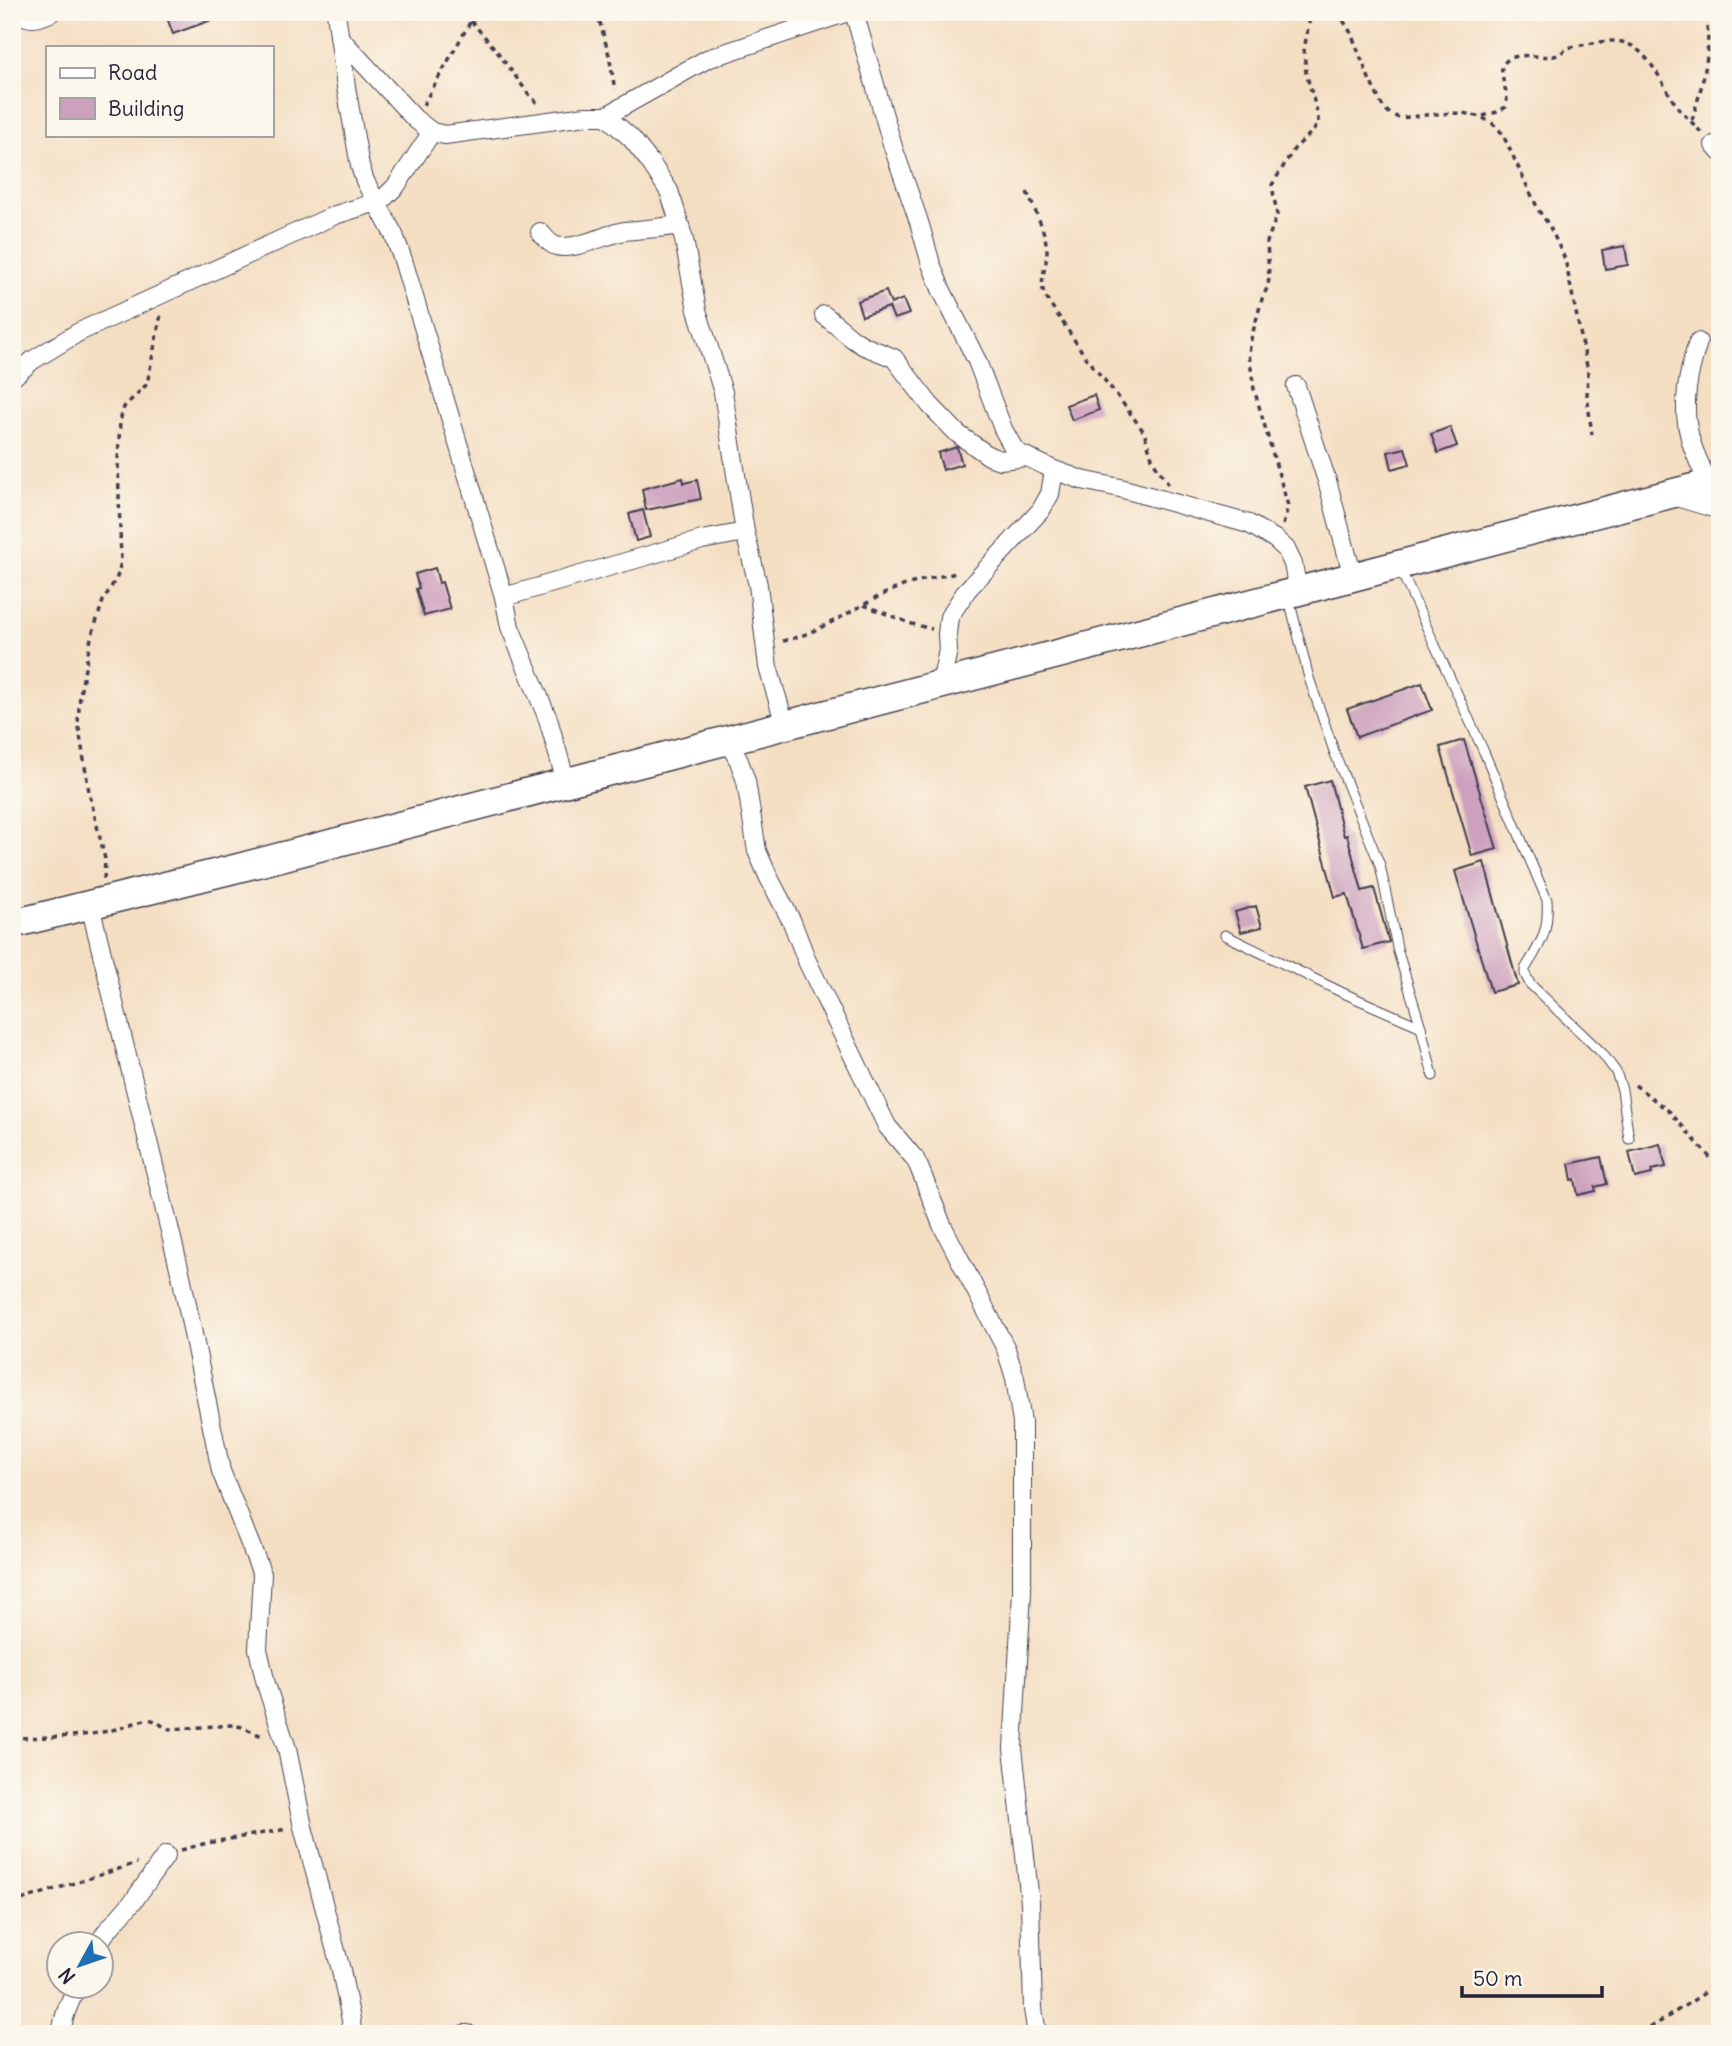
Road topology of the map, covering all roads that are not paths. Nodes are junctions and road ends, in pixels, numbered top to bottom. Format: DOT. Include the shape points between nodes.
graph roads {
  1 [pos="52,12"];
  2 [pos="336,12"];
  3 [pos="848,12"];
  4 [pos="854,12"];
  5 [pos="14,14"];
  6 [pos="339,37"];
  7 [pos="611,113"];
  8 [pos="432,132"];
  9 [pos="377,202"];
  10 [pos="680,225"];
  11 [pos="540,232"];
  12 [pos="824,315"];
  13 [pos="1698,342"];
  14 [pos="12,378"];
  15 [pos="1296,386"];
  16 [pos="1027,457"];
  17 [pos="1054,470"];
  18 [pos="1714,482"];
  19 [pos="1668,494"];
  20 [pos="1720,510"];
  21 [pos="745,532"];
  22 [pos="1398,565"];
  23 [pos="1353,577"];
  24 [pos="1288,594"];
  25 [pos="504,597"];
  26 [pos="941,684"];
  27 [pos="785,725"];
  28 [pos="727,740"];
  29 [pos="566,782"];
  30 [pos="96,904"];
  31 [pos="12,923"];
  32 [pos="1225,935"];
  33 [pos="1421,1027"];
  34 [pos="1433,1076"];
  35 [pos="1629,1139"];
  36 [pos="166,1854"];
  37 [pos="108,1930"];
  38 [pos="71,2000"];
  39 [pos="62,2034"];
  40 [pos="352,2034"];
  41 [pos="1037,2034"];
  1 -- 5 [label="street" via="37,19"];
  2 -- 6 [label="street"];
  3 -- 7 [label="street" via="707,60"];
  4 -- 16 [label="street" via="931,264 1003,429 1018,453"];
  6 -- 8 [label="street"];
  6 -- 9 [label="street" via="360,166"];
  7 -- 8 [label="street" via="445,135"];
  7 -- 10 [label="street" via="669,191"];
  8 -- 9 [label="street" via="396,186"];
  9 -- 14 [label="street" via="335,215 79,332"];
  9 -- 25 [label="street" via="403,260"];
  10 -- 11 [label="street" via="624,231 573,246 554,245"];
  10 -- 21 [label="street" via="697,310 723,392"];
  12 -- 16 [label="street" via="853,340 894,358 958,434 989,456 1000,460"];
  13 -- 18 [label="street" via="1689,368 1685,415 1690,439"];
  15 -- 23 [label="street"];
  16 -- 17 [label="street"];
  17 -- 24 [label="street" via="1249,524 1286,550 1296,580"];
  17 -- 26 [label="street" via="1050,494 1041,510 967,590 949,617"];
  18 -- 19 [label="main road"];
  19 -- 20 [label="street"];
  19 -- 22 [label="main road"];
  21 -- 25 [label="street"];
  21 -- 27 [label="street" via="758,585 768,667"];
  22 -- 23 [label="main road"];
  22 -- 35 [label="lane" via="1546,900 1544,935 1525,974 1614,1068"];
  23 -- 24 [label="main road"];
  24 -- 26 [label="main road"];
  24 -- 33 [label="lane" via="1309,678 1380,865 1398,952"];
  25 -- 29 [label="street" via="510,627 548,719"];
  26 -- 27 [label="main road"];
  27 -- 28 [label="main road"];
  28 -- 29 [label="main road"];
  28 -- 41 [label="street" via="740,761 757,851 768,876 887,1126 915,1159 942,1225 1006,1349 1015,1378 1022,1423 1022,1592 1013,1748 1030,1902"];
  29 -- 30 [label="main road"];
  30 -- 31 [label="main road"];
  30 -- 40 [label="street" via="221,1471 262,1574 258,1649 341,1970"];
  32 -- 33 [label="lane"];
  33 -- 34 [label="lane"];
  36 -- 37 [label="street"];
  38 -- 39 [label="street"];
}
